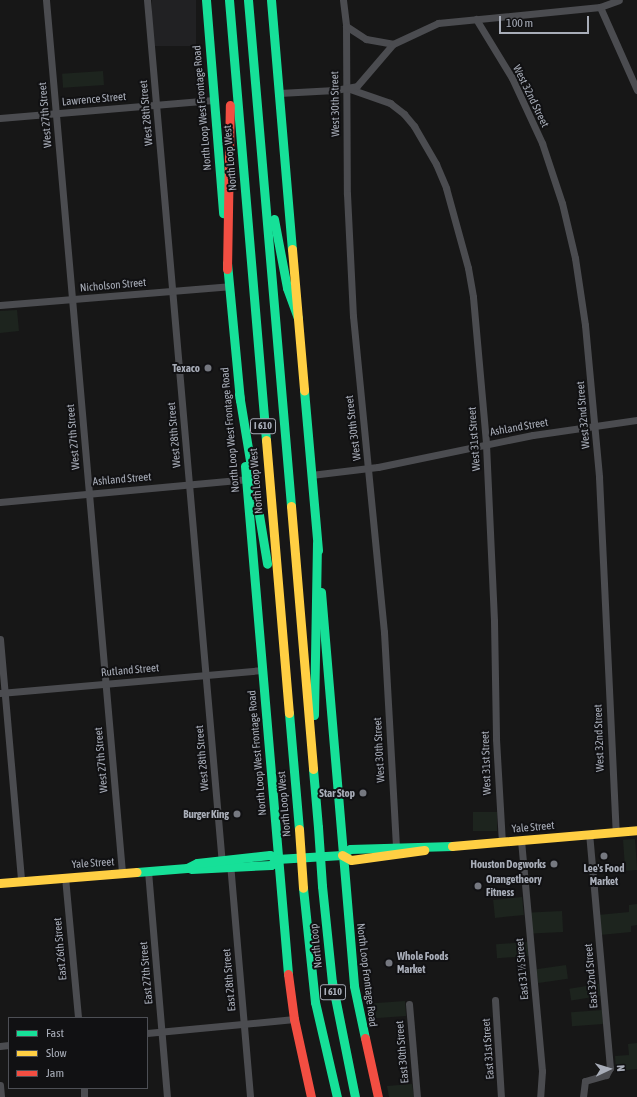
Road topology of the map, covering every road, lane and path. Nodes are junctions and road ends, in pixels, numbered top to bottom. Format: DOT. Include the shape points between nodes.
graph roads {
  1 [pos="46,0"];
  2 [pos="148,0"];
  3 [pos="206,0"];
  4 [pos="228,0"];
  5 [pos="248,0"];
  6 [pos="271,0"];
  7 [pos="343,0"];
  8 [pos="619,0"];
  9 [pos="600,7"];
  10 [pos="476,18"];
  11 [pos="231,23"];
  12 [pos="346,26"];
  13 [pos="393,44"];
  14 [pos="347,88"];
  15 [pos="637,90"];
  16 [pos="279,92"];
  17 [pos="214,100"];
  18 [pos="156,105"];
  19 [pos="56,113"];
  20 [pos="0,118"];
  21 [pos="261,151"];
  22 [pos="227,269"];
  23 [pos="229,286"];
  24 [pos="172,290"];
  25 [pos="72,299"];
  26 [pos="0,305"];
  27 [pos="298,318"];
  28 [pos="239,394"];
  29 [pos="637,420"];
  30 [pos="595,425"];
  31 [pos="486,444"];
  32 [pos="369,469"];
  33 [pos="311,475"];
  34 [pos="246,479"];
  35 [pos="189,484"];
  36 [pos="89,493"];
  37 [pos="0,502"];
  38 [pos="317,543"];
  39 [pos="0,639"];
  40 [pos="282,658"];
  41 [pos="262,670"];
  42 [pos="206,675"];
  43 [pos="106,683"];
  44 [pos="2,692"];
  45 [pos="310,735"];
  46 [pos="637,830"];
  47 [pos="616,832"];
  48 [pos="589,834"];
  49 [pos="521,840"];
  50 [pos="502,842"];
  51 [pos="396,850"];
  52 [pos="342,855"];
  53 [pos="277,859"];
  54 [pos="226,865"];
  55 [pos="148,871"];
  56 [pos="122,873"];
  57 [pos="65,877"];
  58 [pos="21,881"];
  59 [pos="0,883"];
  60 [pos="303,888"];
  61 [pos="496,1000"];
  62 [pos="409,1004"];
  63 [pos="78,1017"];
  64 [pos="294,1019"];
  65 [pos="244,1024"];
  66 [pos="162,1032"];
  67 [pos="148,1033"];
  68 [pos="328,1066"];
  69 [pos="0,1085"];
  70 [pos="354,1096"];
  71 [pos="1,1097"];
  72 [pos="167,1097"];
  73 [pos="250,1097"];
  74 [pos="311,1097"];
  75 [pos="332,1097"];
  76 [pos="337,1097"];
  77 [pos="378,1097"];
  78 [pos="417,1097"];
  79 [pos="501,1097"];
  80 [pos="540,1097"];
  81 [pos="583,1097"];
  1 -- 19 [label="street, West 27th Street"];
  2 -- 18 [label="street, West 28th Street"];
  3 -- 17 [label="main road, North Loop West Frontage Road"];
  4 -- 11 [label="main road, North Loop West / I 610"];
  5 -- 21 [label="main road, I 610"];
  6 -- 16 [label="main road"];
  7 -- 12 [label="street, West 30th Street"];
  8 -- 9 [label="street"];
  9 -- 10 [label="street"];
  9 -- 15 [label="street"];
  10 -- 13 [label="street" via="426,27"];
  10 -- 30 [label="street, West 32nd Street" via="529,113 562,202 579,284"];
  11 -- 22 [label="main road"];
  11 -- 40 [label="main road, North Loop West / I 610"];
  12 -- 13 [label="street" via="366,39"];
  12 -- 14 [label="street, West 30th Street"];
  13 -- 14 [label="street" via="385,50 362,82"];
  14 -- 16 [label="street"];
  14 -- 31 [label="street, West 31st Street" via="390,103 404,114 427,146 446,188 463,245 473,297"];
  14 -- 32 [label="street, West 30th Street" via="347,194 353,316"];
  16 -- 27 [label="main road"];
  17 -- 18 [label="street, Lawrence Street"];
  17 -- 22 [label="main road, North Loop West Frontage Road"];
  18 -- 19 [label="street, Lawrence Street"];
  18 -- 24 [label="street, West 28th Street"];
  19 -- 20 [label="street, Lawrence Street"];
  19 -- 25 [label="street, West 27th Street"];
  21 -- 27 [label="main road" via="287,288"];
  21 -- 45 [label="main road, I 610"];
  22 -- 23 [label="main road, North Loop West Frontage Road"];
  23 -- 24 [label="street, Nicholson Street"];
  23 -- 28 [label="main road, North Loop West Frontage Road"];
  24 -- 25 [label="street, Nicholson Street"];
  24 -- 35 [label="street, West 28th Street"];
  25 -- 26 [label="street, Nicholson Street"];
  25 -- 36 [label="street, West 27th Street"];
  27 -- 33 [label="main road"];
  28 -- 34 [label="main road, North Loop West Frontage Road"];
  28 -- 40 [label="main road"];
  29 -- 30 [label="street, Ashland Street"];
  30 -- 31 [label="street, Ashland Street"];
  30 -- 47 [label="street, West 32nd Street"];
  31 -- 32 [label="street, Ashland Street"];
  31 -- 50 [label="street, West 31st Street"];
  32 -- 33 [label="street, Ashland Street"];
  32 -- 51 [label="street, West 30th Street" via="384,632"];
  33 -- 38 [label="main road"];
  34 -- 35 [label="street, Ashland Street"];
  34 -- 41 [label="main road, North Loop West Frontage Road"];
  35 -- 36 [label="street, Ashland Street"];
  35 -- 42 [label="street, West 28th Street"];
  36 -- 37 [label="street, Ashland Street"];
  36 -- 43 [label="street, West 27th Street"];
  38 -- 45 [label="main road" via="316,708"];
  38 -- 52 [label="main road"];
  39 -- 44 [label="street"];
  40 -- 60 [label="main road, North Loop West / I 610, bridge"];
  41 -- 42 [label="street, Rutland Street"];
  41 -- 53 [label="main road, North Loop West Frontage Road"];
  42 -- 43 [label="street, Rutland Street"];
  42 -- 54 [label="street, West 28th Street"];
  43 -- 44 [label="street, Rutland Street"];
  43 -- 56 [label="street, West 27th Street"];
  44 -- 58 [label="street"];
  45 -- 70 [label="main road, North Loop / I 610, bridge" via="332,982"];
  46 -- 47 [label="main road, Yale Street"];
  47 -- 48 [label="main road, Yale Street"];
  48 -- 49 [label="main road, Yale Street"];
  48 -- 81 [label="street, East 32nd Street" via="610,1068 606,1075 585,1081"];
  49 -- 50 [label="main road, Yale Street"];
  49 -- 80 [label="street, East 31½ Street" via="542,1071"];
  50 -- 51 [label="main road, Yale Street"];
  51 -- 52 [label="main road, Yale Street" via="350,849"];
  52 -- 53 [label="main road, Yale Street"];
  52 -- 77 [label="main road, North Loop Frontage Road" via="358,1013"];
  53 -- 54 [label="main road, Yale Street" via="270,855"];
  53 -- 64 [label="main road"];
  54 -- 55 [label="main road, Yale Street" via="197,863 187,868"];
  54 -- 65 [label="street, East 28th Street"];
  55 -- 56 [label="main road, Yale Street"];
  55 -- 66 [label="street, East 27th Street"];
  56 -- 57 [label="main road, Yale Street"];
  57 -- 58 [label="main road, Yale Street"];
  57 -- 63 [label="street, East 26th Street"];
  58 -- 59 [label="main road, Yale Street"];
  60 -- 68 [label="main road, North Loop / I 610" via="315,1002"];
  61 -- 79 [label="street, East 31st Street"];
  62 -- 78 [label="street, East 30th Street"];
  64 -- 65 [label="street"];
  64 -- 74 [label="main road"];
  65 -- 66 [label="street"];
  65 -- 73 [label="street, East 28th Street"];
  66 -- 67 [label="street"];
  66 -- 72 [label="street, East 27th Street"];
  68 -- 75 [label="main road"];
  68 -- 76 [label="main road, North Loop / I 610"];
  69 -- 71 [label="street"];
}
